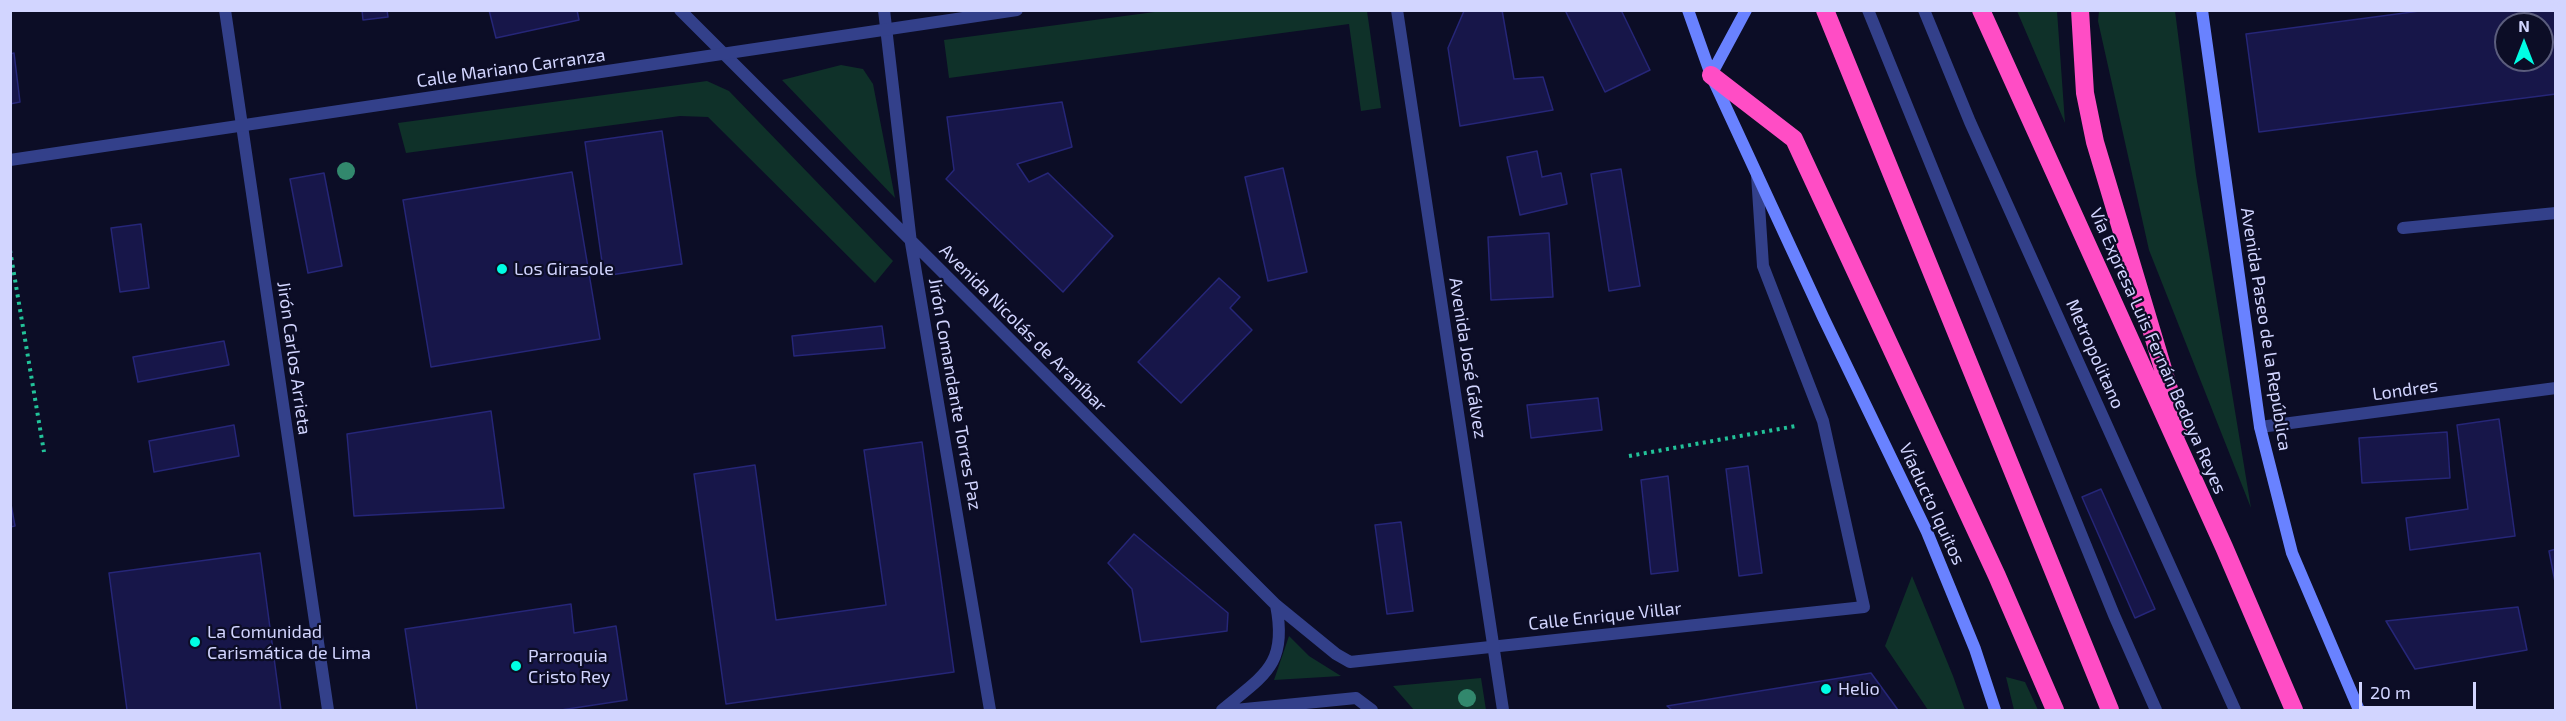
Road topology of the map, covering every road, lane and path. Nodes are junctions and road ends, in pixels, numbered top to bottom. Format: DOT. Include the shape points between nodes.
graph roads {
  1 [pos="225,10"];
  2 [pos="680,10"];
  3 [pos="884,10"];
  4 [pos="1017,10"];
  5 [pos="1397,10"];
  6 [pos="1688,10"];
  7 [pos="1746,10"];
  8 [pos="1825,10"];
  9 [pos="1868,10"];
  10 [pos="1923,10"];
  11 [pos="1981,10"];
  12 [pos="2080,10"];
  13 [pos="2202,10"];
  14 [pos="886,30"];
  15 [pos="725,54"];
  16 [pos="1711,75"];
  17 [pos="242,126"];
  18 [pos="10,160"];
  19 [pos="1756,171"];
  20 [pos="2556,213"];
  21 [pos="2403,228"];
  22 [pos="911,243"];
  23 [pos="10,250"];
  24 [pos="2556,388"];
  25 [pos="1823,421"];
  26 [pos="2260,427"];
  27 [pos="44,452"];
  28 [pos="1629,456"];
  29 [pos="2204,502"];
  30 [pos="1276,605"];
  31 [pos="1493,646"];
  32 [pos="1350,662"];
  33 [pos="328,711"];
  34 [pos="990,711"];
  35 [pos="1222,711"];
  36 [pos="1235,711"];
  37 [pos="1372,711"];
  38 [pos="1503,711"];
  39 [pos="1995,711"];
  40 [pos="2055,711"];
  41 [pos="2110,711"];
  42 [pos="2156,711"];
  43 [pos="2235,711"];
  44 [pos="2294,711"];
  45 [pos="2359,711"];
  1 -- 17 [label="street, Jirón Carlos Arrieta"];
  2 -- 15 [label="street, Avenida Nicolás de Araníbar"];
  3 -- 14 [label="street, Jirón Comandante Torres Paz"];
  4 -- 14 [label="street, Calle Mariano Carranza"];
  5 -- 31 [label="street, Avenida José Gálvez"];
  6 -- 16 [label="main road"];
  7 -- 16 [label="main road"];
  8 -- 41 [label="highway"];
  9 -- 42 [label="street"];
  10 -- 43 [label="street, Metropolitano"];
  11 -- 29 [label="highway, Vía Expresa Luis Fernán Bedoya Reyes"];
  12 -- 29 [label="highway" via="2085,93 2095,142"];
  13 -- 26 [label="main road, Avenida Paseo de la República"];
  14 -- 15 [label="street, Calle Mariano Carranza"];
  14 -- 22 [label="street, Jirón Comandante Torres Paz"];
  15 -- 17 [label="street, Calle Mariano Carranza"];
  15 -- 22 [label="street, Avenida Nicolás de Araníbar"];
  16 -- 19 [label="main road"];
  16 -- 40 [label="highway" via="1794,139 1997,576"];
  17 -- 18 [label="street, Calle Mariano Carranza"];
  17 -- 33 [label="street, Jirón Carlos Arrieta"];
  19 -- 25 [label="street" via="1763,266"];
  19 -- 39 [label="main road, Víaducto Iquitos" via="1928,532 1975,649"];
  20 -- 21 [label="street"];
  22 -- 30 [label="street, Avenida Nicolás de Araníbar"];
  22 -- 34 [label="street, Jirón Comandante Torres Paz"];
  23 -- 27 [label="path"];
  24 -- 26 [label="street, Londres"];
  25 -- 28 [label="path"];
  25 -- 31 [label="street, Calle Enrique Villar" via="1864,607"];
  26 -- 45 [label="main road, Avenida Paseo de la República" via="2292,553"];
  29 -- 44 [label="highway, Vía Expresa Luis Fernán Bedoya Reyes"];
  30 -- 32 [label="street, Avenida Nicolás de Araníbar"];
  30 -- 35 [label="street" via="1280,627 1278,650 1268,671"];
  31 -- 32 [label="street, Calle Enrique Villar"];
  31 -- 38 [label="street, Avenida José Gálvez"];
  36 -- 37 [label="street" via="1356,698"];
}
